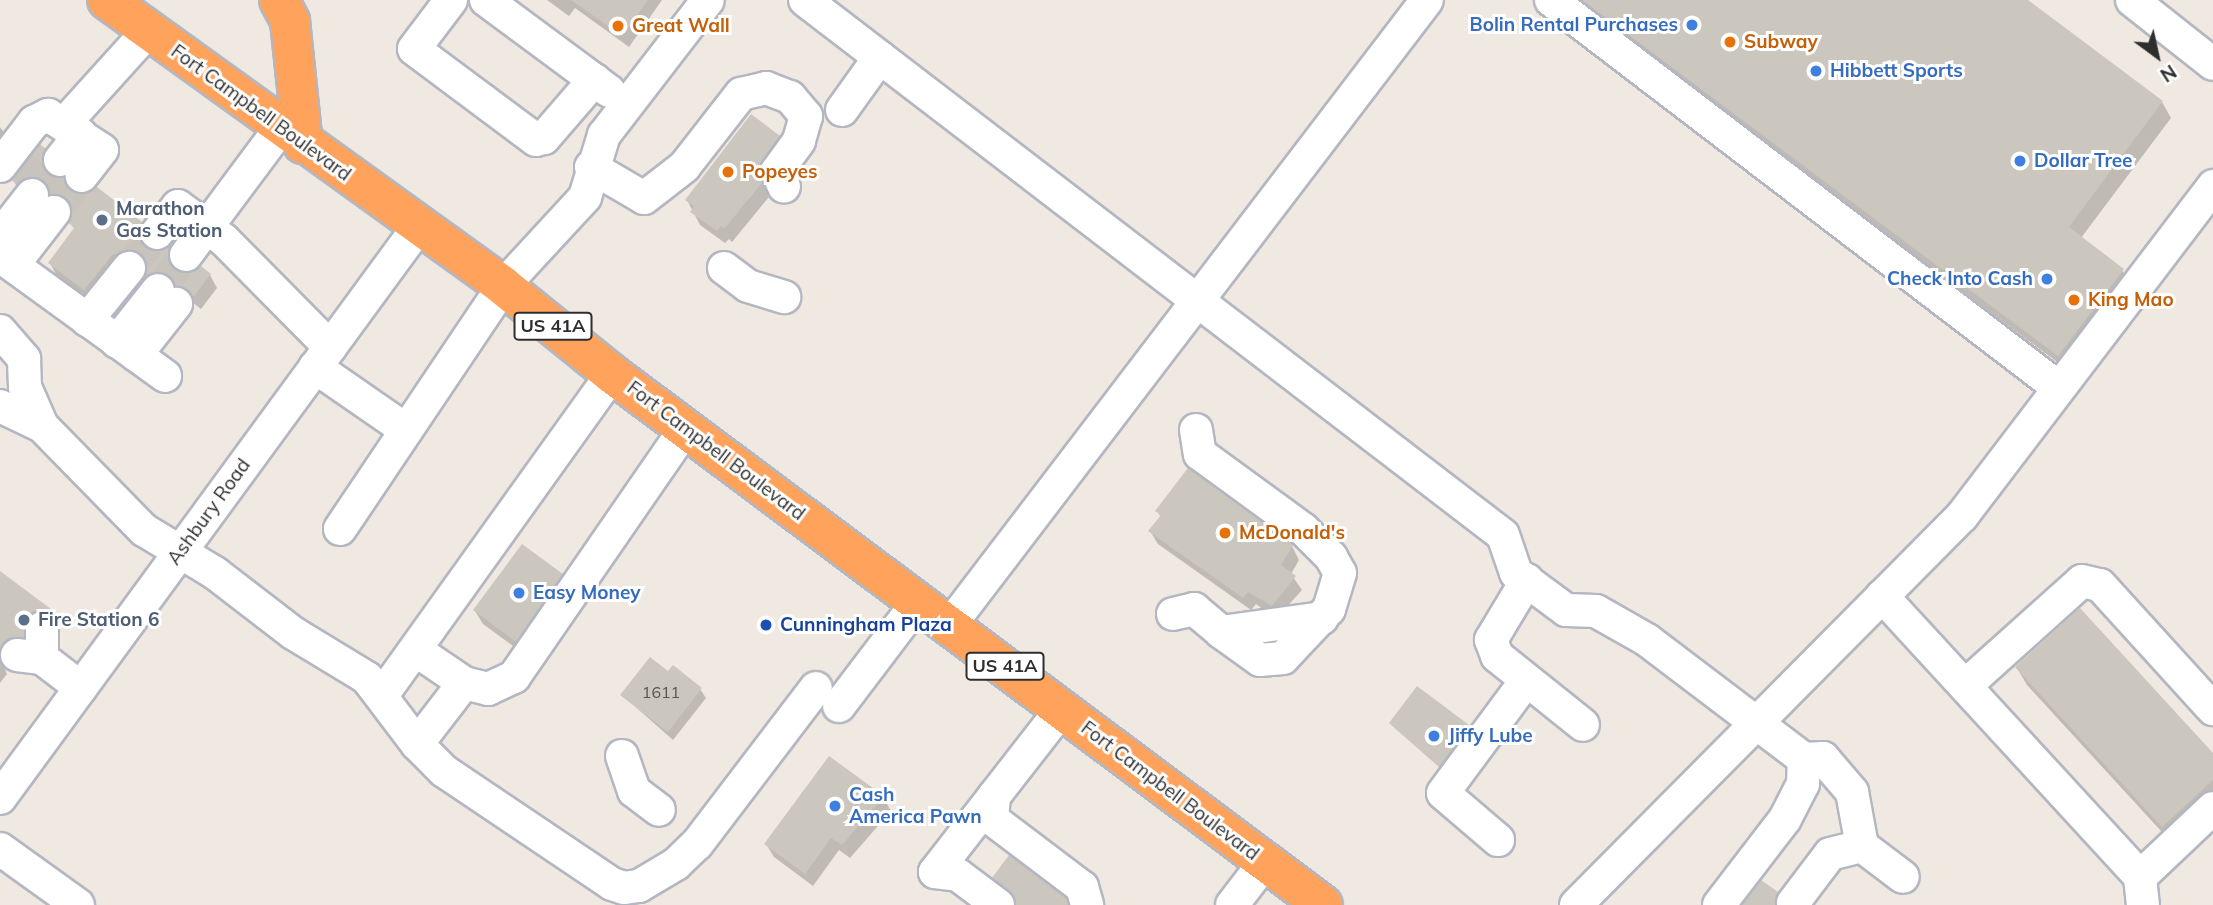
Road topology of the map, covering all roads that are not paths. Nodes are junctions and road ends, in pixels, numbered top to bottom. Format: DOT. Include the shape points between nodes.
graph roads {
  1 [pos="107,0"];
  2 [pos="279,0"];
  3 [pos="451,0"];
  4 [pos="486,0"];
  5 [pos="708,0"];
  6 [pos="805,0"];
  7 [pos="1427,0"];
  8 [pos="1551,0"];
  9 [pos="2132,0"];
  10 [pos="148,31"];
  11 [pos="880,58"];
  12 [pos="2213,64"];
  13 [pos="594,80"];
  14 [pos="627,104"];
  15 [pos="842,110"];
  16 [pos="292,136"];
  17 [pos="591,167"];
  18 [pos="784,187"];
  19 [pos="2213,187"];
  20 [pos="19,189"];
  21 [pos="419,226"];
  22 [pos="157,233"];
  23 [pos="216,234"];
  24 [pos="0,236"];
  25 [pos="6,260"];
  26 [pos="195,262"];
  27 [pos="129,268"];
  28 [pos="724,268"];
  29 [pos="503,286"];
  30 [pos="167,297"];
  31 [pos="784,298"];
  32 [pos="1197,301"];
  33 [pos="88,320"];
  34 [pos="0,331"];
  35 [pos="127,349"];
  36 [pos="323,357"];
  37 [pos="612,374"];
  38 [pos="165,376"];
  39 [pos="2059,388"];
  40 [pos="0,406"];
  41 [pos="42,426"];
  42 [pos="685,429"];
  43 [pos="406,430"];
  44 [pos="1196,430"];
  45 [pos="340,529"];
  46 [pos="180,552"];
  47 [pos="1527,580"];
  48 [pos="1882,596"];
  49 [pos="918,602"];
  50 [pos="1173,614"];
  51 [pos="950,625"];
  52 [pos="417,651"];
  53 [pos="26,654"];
  54 [pos="1525,682"];
  55 [pos="464,683"];
  56 [pos="1965,686"];
  57 [pos="81,688"];
  58 [pos="383,694"];
  59 [pos="1062,709"];
  60 [pos="2213,709"];
  61 [pos="1758,721"];
  62 [pos="1583,725"];
  63 [pos="417,744"];
  64 [pos="622,756"];
  65 [pos="1804,759"];
  66 [pos="994,796"];
  67 [pos="0,798"];
  68 [pos="2213,808"];
  69 [pos="659,810"];
  70 [pos="1498,840"];
  71 [pos="1862,846"];
  72 [pos="0,849"];
  73 [pos="1265,862"];
  74 [pos="1903,877"];
  75 [pos="2142,891"];
  76 [pos="1794,903"];
  77 [pos="78,905"];
  78 [pos="998,905"];
  79 [pos="1087,905"];
  80 [pos="1231,905"];
  81 [pos="1323,905"];
  82 [pos="1576,905"];
  83 [pos="1719,905"];
  1 -- 10 [label="highway, Fort Campbell Boulevard / US 41A"];
  2 -- 16 [label="highway" via="290,21"];
  3 -- 13 [label="street" via="414,49 536,140 544,138"];
  4 -- 13 [label="street"];
  5 -- 14 [label="street"];
  6 -- 11 [label="street"];
  7 -- 32 [label="street"];
  8 -- 39 [label="street"];
  9 -- 12 [label="street"];
  10 -- 16 [label="highway, Fort Campbell Boulevard / US 41A"];
  10 -- 20 [label="street" via="64,143 48,116 34,122"];
  11 -- 15 [label="street"];
  11 -- 32 [label="street"];
  13 -- 14 [label="street"];
  14 -- 17 [label="street" via="604,135"];
  16 -- 21 [label="highway, Fort Campbell Boulevard / US 41A"];
  16 -- 23 [label="street"];
  17 -- 18 [label="street" via="645,198 684,167 733,103 755,87 778,90 799,103 807,116 799,141 777,172"];
  17 -- 29 [label="street" via="585,197"];
  19 -- 39 [label="street"];
  20 -- 24 [label="street"];
  20 -- 25 [label="street"];
  21 -- 29 [label="highway, Fort Campbell Boulevard / US 41A"];
  21 -- 36 [label="street, Ashbury Road"];
  22 -- 23 [label="street" via="178,206"];
  23 -- 26 [label="street"];
  23 -- 36 [label="street"];
  25 -- 33 [label="street"];
  27 -- 33 [label="street"];
  28 -- 31 [label="street" via="748,286"];
  29 -- 37 [label="highway, Fort Campbell Boulevard / US 41A"];
  29 -- 43 [label="street"];
  30 -- 35 [label="street"];
  32 -- 47 [label="street" via="1503,535 1517,573"];
  32 -- 51 [label="street"];
  33 -- 35 [label="street"];
  34 -- 41 [label="street" via="24,359 25,387"];
  35 -- 38 [label="street"];
  36 -- 43 [label="street"];
  36 -- 46 [label="street, Ashbury Road"];
  37 -- 42 [label="highway, Fort Campbell Boulevard / US 41A"];
  37 -- 52 [label="street"];
  39 -- 48 [label="street" via="1962,516"];
  40 -- 41 [label="street"];
  41 -- 46 [label="street" via="144,530"];
  42 -- 49 [label="highway, Fort Campbell Boulevard / US 41A"];
  42 -- 55 [label="street" via="514,677 488,689"];
  43 -- 45 [label="street"];
  44 -- 50 [label="street" via="1199,454 1303,529 1331,557 1340,584 1322,618 1289,655 1278,660 1260,660 1194,609"];
  46 -- 57 [label="street, Ashbury Road"];
  46 -- 58 [label="street"];
  47 -- 54 [label="street" via="1492,640 1497,656"];
  47 -- 61 [label="street" via="1566,610 1596,611 1647,640"];
  48 -- 56 [label="street"];
  48 -- 61 [label="street"];
  49 -- 51 [label="highway, Fort Campbell Boulevard / US 41A"];
  49 -- 63 [label="street" via="697,844 658,875 624,888 473,794"];
  51 -- 59 [label="highway, Fort Campbell Boulevard / US 41A"];
  52 -- 55 [label="street"];
  52 -- 58 [label="street"];
  53 -- 57 [label="street"];
  54 -- 62 [label="street"];
  54 -- 70 [label="street" via="1443,793"];
  55 -- 63 [label="street"];
  56 -- 60 [label="street" via="2082,581 2100,585"];
  56 -- 75 [label="street"];
  57 -- 67 [label="street, Ashbury Road"];
  58 -- 63 [label="street"];
  59 -- 66 [label="street"];
  59 -- 73 [label="highway, Fort Campbell Boulevard / US 41A"];
  61 -- 65 [label="street"];
  61 -- 82 [label="street"];
  64 -- 69 [label="street" via="634,791"];
  65 -- 71 [label="street" via="1822,758 1852,792"];
  65 -- 83 [label="street" via="1803,784 1785,819"];
  66 -- 78 [label="street" via="935,872 958,875"];
  66 -- 79 [label="street" via="992,819 1082,887"];
  68 -- 75 [label="street"];
  71 -- 74 [label="street"];
  71 -- 76 [label="street" via="1830,854"];
  72 -- 77 [label="street"];
  73 -- 80 [label="street"];
  73 -- 81 [label="highway, Fort Campbell Boulevard / US 41A"];
}
